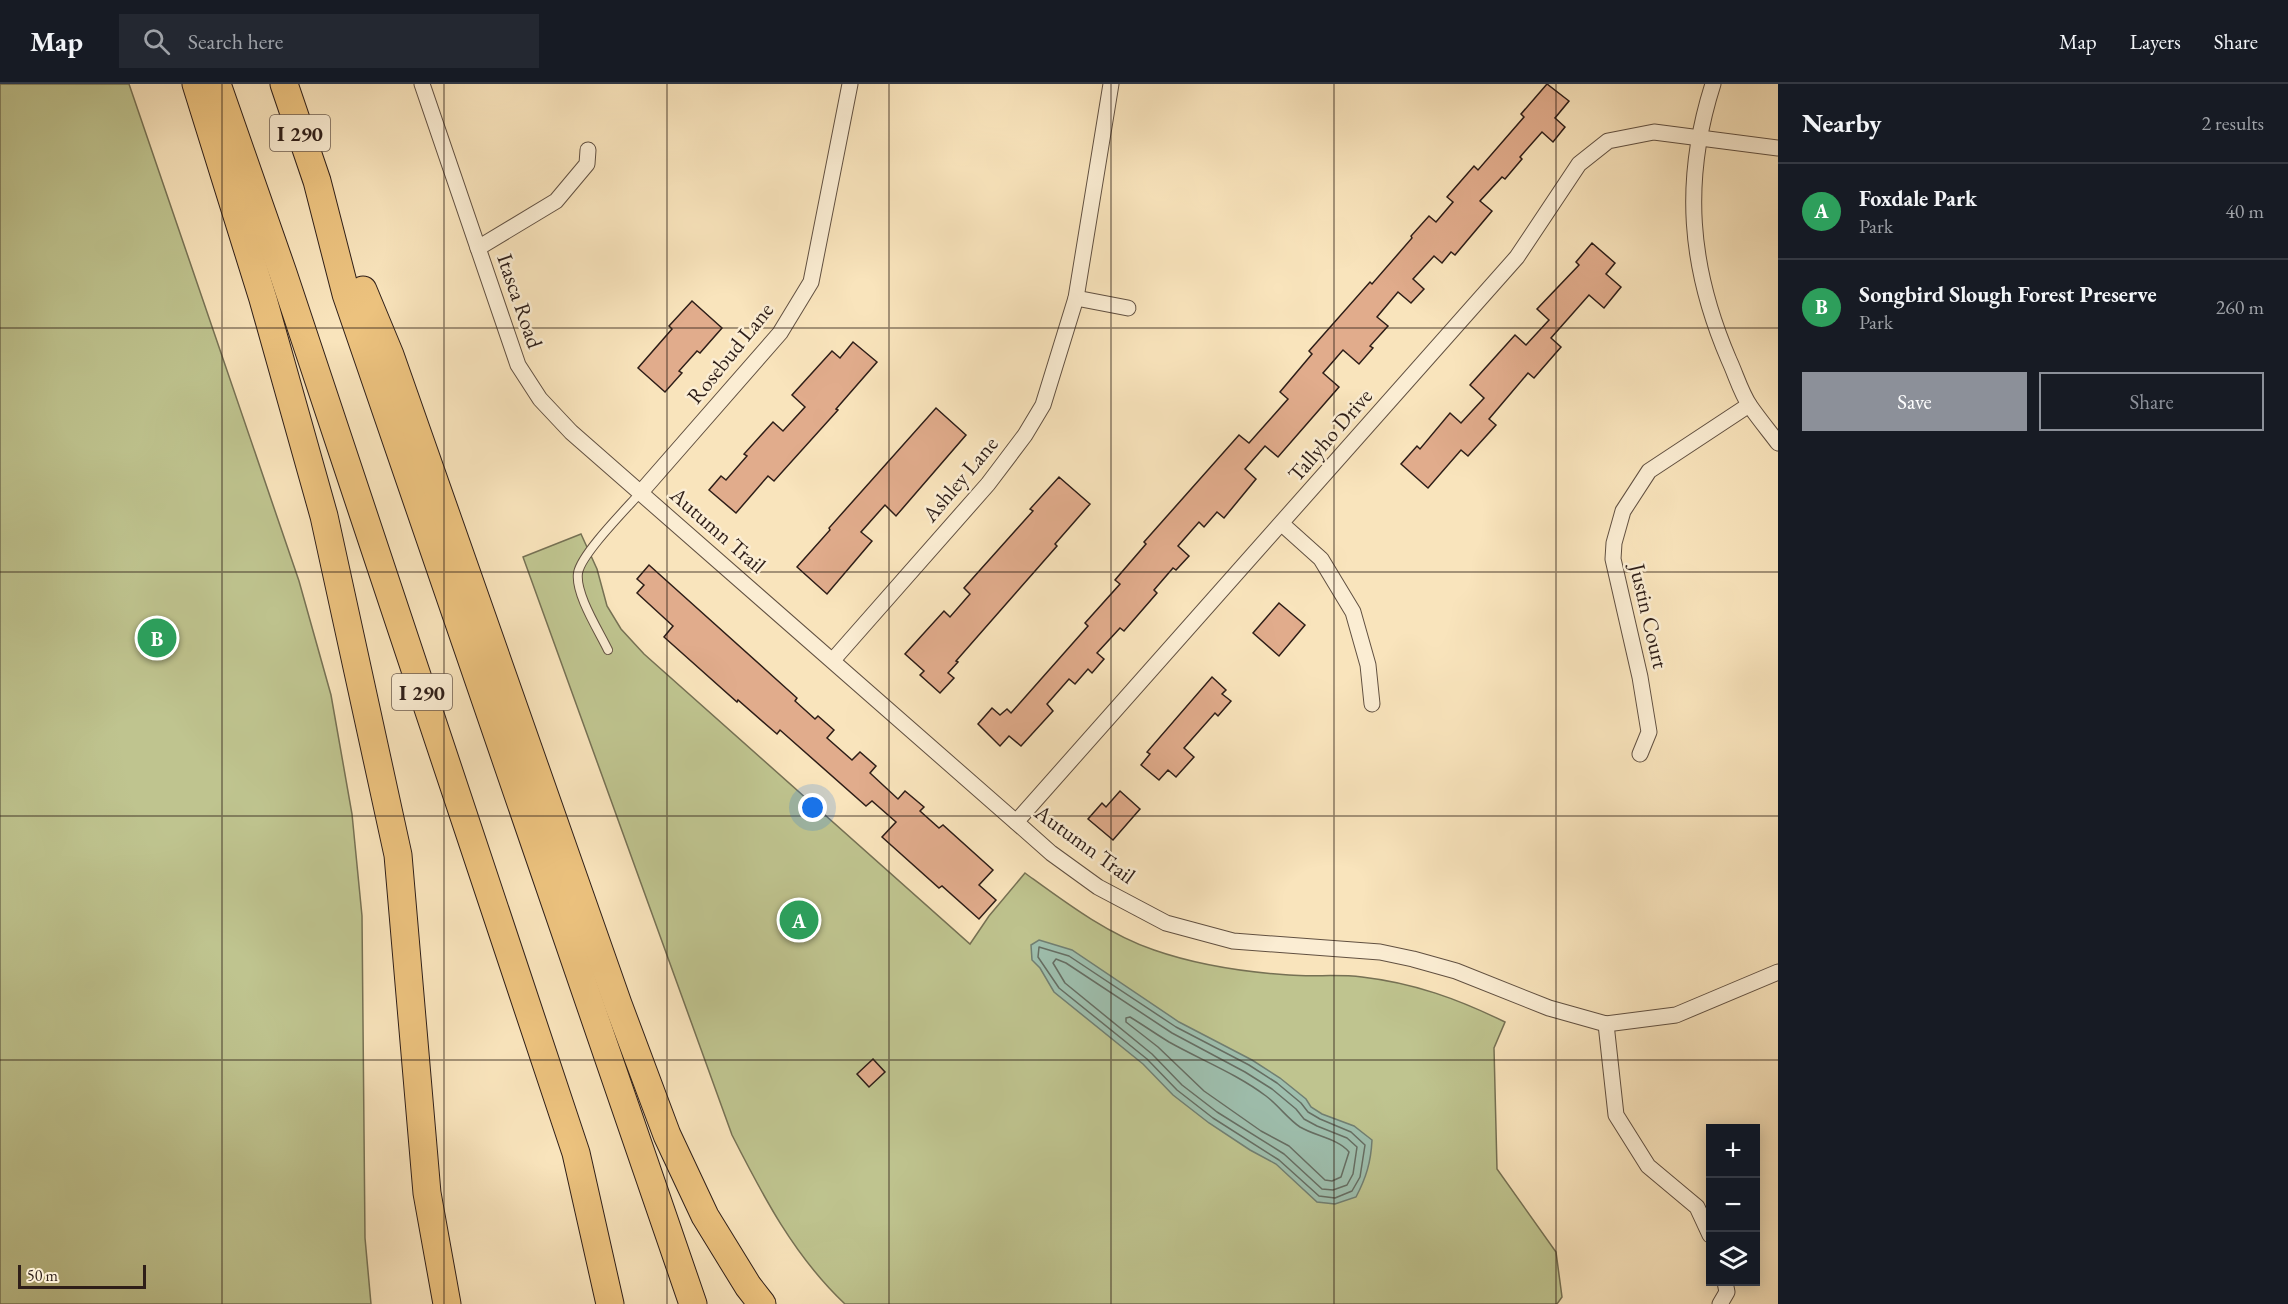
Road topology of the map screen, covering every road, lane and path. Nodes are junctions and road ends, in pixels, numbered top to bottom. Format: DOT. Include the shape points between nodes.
graph roads {
  1 [pos="196,84"];
  2 [pos="218,84"];
  3 [pos="284,84"];
  4 [pos="422,84"];
  5 [pos="850,84"];
  6 [pos="1111,84"];
  7 [pos="1713,84"];
  8 [pos="1700,137"];
  9 [pos="1778,148"];
  10 [pos="588,150"];
  11 [pos="317,182"];
  12 [pos="478,248"];
  13 [pos="1076,298"];
  14 [pos="1128,308"];
  15 [pos="1749,405"];
  16 [pos="1778,442"];
  17 [pos="641,492"];
  18 [pos="1282,524"];
  19 [pos="608,650"];
  20 [pos="833,660"];
  21 [pos="1372,704"];
  22 [pos="1640,754"];
  23 [pos="1016,822"];
  24 [pos="1778,972"];
  25 [pos="1606,1024"];
  26 [pos="1709,1232"];
  27 [pos="1726,1286"];
  28 [pos="447,1304"];
  29 [pos="610,1304"];
  30 [pos="693,1304"];
  31 [pos="762,1304"];
  32 [pos="1720,1304"];
  1 -- 28 [label="highway" via="263,299 324,516 398,855 427,1193"];
  2 -- 29 [label="highway, I 290" via="576,1153"];
  3 -- 11 [label="highway, I 290"];
  4 -- 12 [label="street, Itasca Road"];
  5 -- 17 [label="street, Rosebud Lane" via="811,282 780,333"];
  6 -- 13 [label="street, Ashley Lane"];
  7 -- 8 [label="street"];
  8 -- 9 [label="street, Tallyho Drive"];
  8 -- 15 [label="street" via="1692,204 1699,270 1716,330"];
  8 -- 18 [label="street, Tallyho Drive" via="1654,132 1608,141 1579,164 1517,256"];
  10 -- 12 [label="street" via="586,164 556,201"];
  11 -- 30 [label="highway, I 290" via="346,294"];
  11 -- 31 [label="highway" via="390,355 667,1135 705,1215"];
  12 -- 17 [label="street, Itasca Road" via="518,365 540,399 571,432"];
  13 -- 14 [label="street"];
  13 -- 20 [label="street, Ashley Lane" via="1043,405 1025,435 988,484"];
  15 -- 16 [label="street"];
  15 -- 22 [label="street, Justin Court" via="1649,471 1623,511 1613,559 1640,677 1648,732"];
  17 -- 19 [label="lane" via="584,558 578,573 581,594"];
  17 -- 20 [label="street, Autumn Trail"];
  18 -- 21 [label="street" via="1321,559 1353,612 1368,665"];
  18 -- 23 [label="street, Tallyho Drive"];
  20 -- 23 [label="street, Autumn Trail"];
  23 -- 25 [label="street, Autumn Trail" via="1098,887 1166,923 1233,941 1380,952 1413,959 1456,971 1549,1008"];
  24 -- 25 [label="street, Autumn Trail" via="1676,1015"];
  25 -- 26 [label="street" via="1616,1114 1648,1166 1697,1208"];
  27 -- 32 [label="street"];
}
